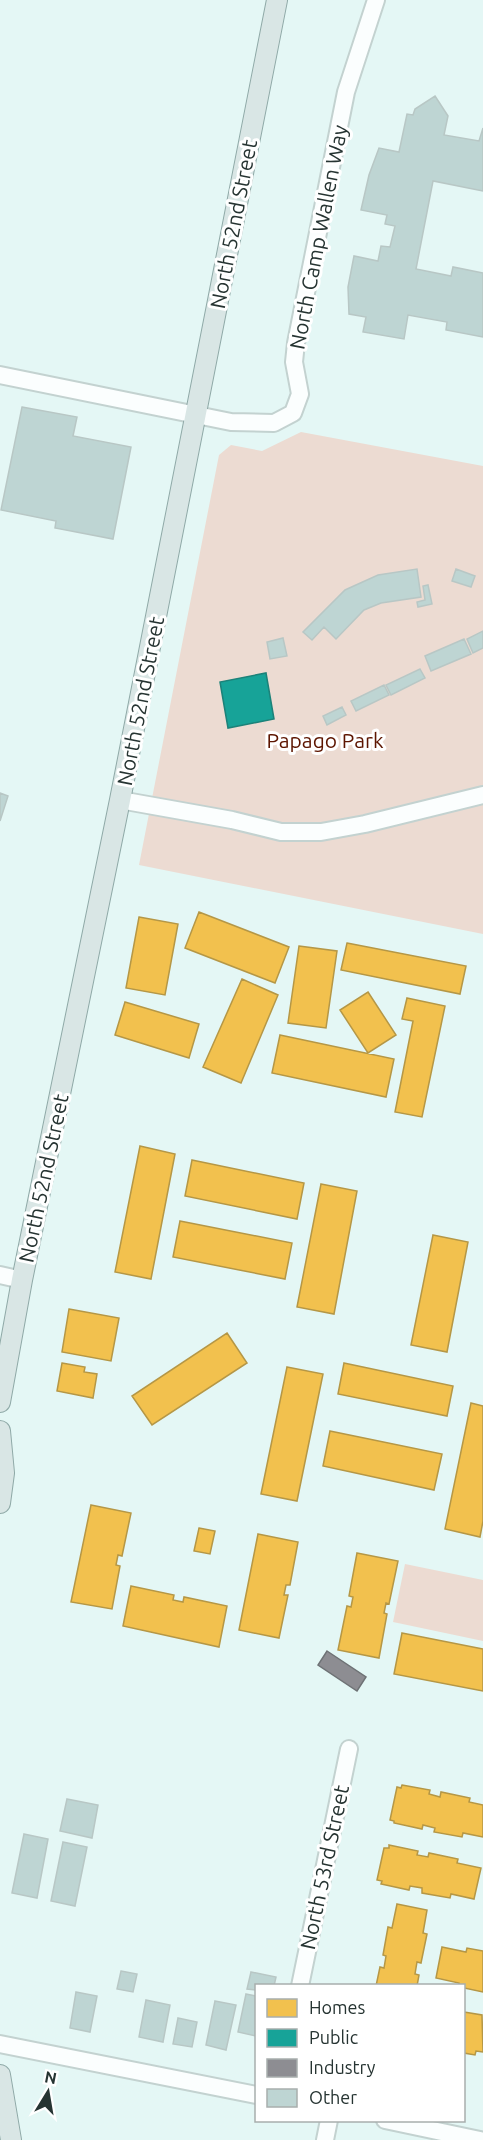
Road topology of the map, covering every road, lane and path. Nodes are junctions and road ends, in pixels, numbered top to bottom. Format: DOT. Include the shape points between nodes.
graph roads {
  1 [pos="278,0"];
  2 [pos="376,0"];
  3 [pos="0,375"];
  4 [pos="196,414"];
  5 [pos="483,795"];
  6 [pos="120,800"];
  7 [pos="0,1275"];
  8 [pos="22,1280"];
  9 [pos="0,1402"];
  10 [pos="0,1431"];
  11 [pos="0,1503"];
  12 [pos="348,1749"];
  13 [pos="300,1984"];
  14 [pos="0,2044"];
  15 [pos="0,2075"];
  16 [pos="255,2095"];
  17 [pos="329,2122"];
  18 [pos="390,2122"];
  19 [pos="10,2140"];
  20 [pos="325,2140"];
  21 [pos="480,2140"];
  1 -- 4 [label="main road, North 52nd Street"];
  2 -- 4 [label="street, North Camp Wallen Way" via="343,104 296,343 294,362 300,394 293,413 274,423 231,422"];
  3 -- 4 [label="street, North Camp Wallen Way"];
  4 -- 6 [label="main road, North 52nd Street"];
  5 -- 6 [label="street" via="321,832 281,832"];
  6 -- 8 [label="main road, North 52nd Street"];
  7 -- 8 [label="street"];
  8 -- 9 [label="main road, North 52nd Street"];
  10 -- 11 [label="main road" via="4,1473"];
  12 -- 13 [label="street, North 53rd Street"];
  14 -- 16 [label="street"];
  15 -- 19 [label="main road"];
  17 -- 20 [label="street"];
  18 -- 21 [label="street"];
}
